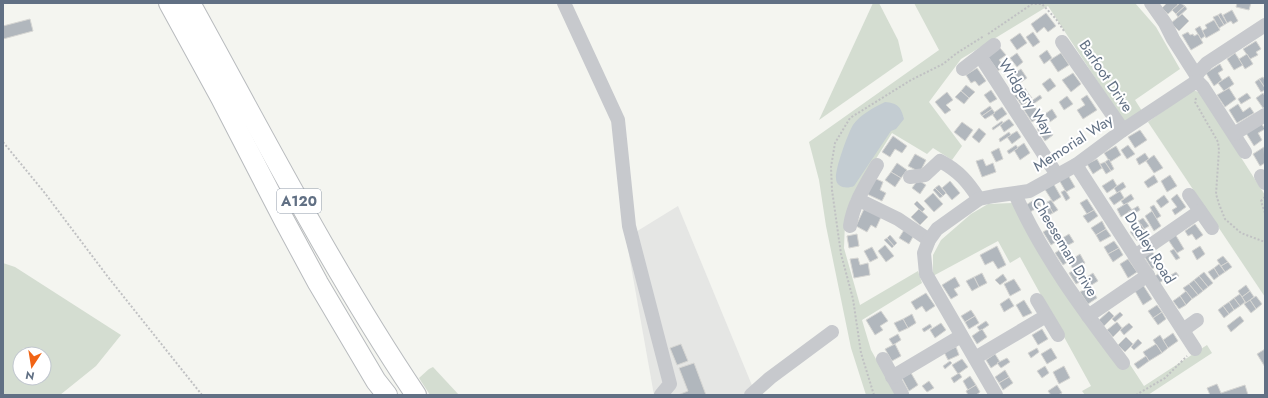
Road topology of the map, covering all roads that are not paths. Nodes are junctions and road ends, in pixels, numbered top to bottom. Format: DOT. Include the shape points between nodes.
graph roads {
  1 [pos="170,3"];
  2 [pos="190,3"];
  3 [pos="564,3"];
  4 [pos="1153,3"];
  5 [pos="1265,26"];
  6 [pos="1063,36"];
  7 [pos="994,45"];
  8 [pos="980,56"];
  9 [pos="963,69"];
  10 [pos="1199,81"];
  11 [pos="1265,115"];
  12 [pos="1122,130"];
  13 [pos="1234,134"];
  14 [pos="1245,152"];
  15 [pos="877,165"];
  16 [pos="1076,165"];
  17 [pos="1057,175"];
  18 [pos="910,177"];
  19 [pos="1015,194"];
  20 [pos="1189,195"];
  21 [pos="978,199"];
  22 [pos="859,200"];
  23 [pos="1200,211"];
  24 [pos="850,226"];
  25 [pos="1212,228"];
  26 [pos="929,240"];
  27 [pos="1136,256"];
  28 [pos="1148,275"];
  29 [pos="1038,300"];
  30 [pos="1046,316"];
  31 [pos="1088,316"];
  32 [pos="1197,320"];
  33 [pos="1184,330"];
  34 [pos="832,332"];
  35 [pos="1058,335"];
  36 [pos="962,336"];
  37 [pos="1195,349"];
  38 [pos="975,358"];
  39 [pos="883,359"];
  40 [pos="1123,363"];
  41 [pos="892,376"];
  42 [pos="902,394"];
  43 [pos="387,395"];
  44 [pos="416,395"];
  45 [pos="662,395"];
  46 [pos="751,395"];
  47 [pos="996,395"];
  1 -- 43 [label="highway, A120" via="318,283 376,381"];
  2 -- 44 [label="highway, A120" via="332,261"];
  3 -- 45 [label="street" via="618,120 629,226 670,384"];
  4 -- 10 [label="street"];
  5 -- 10 [label="street, Memorial Way" via="1207,63"];
  6 -- 12 [label="street, Barfoot Drive"];
  7 -- 8 [label="street"];
  8 -- 9 [label="street"];
  8 -- 17 [label="street, Widgery Way"];
  10 -- 12 [label="street, Memorial Way"];
  10 -- 13 [label="street"];
  11 -- 13 [label="street"];
  12 -- 16 [label="street, Memorial Way"];
  13 -- 14 [label="street"];
  15 -- 22 [label="street"];
  16 -- 17 [label="street, Memorial Way"];
  16 -- 27 [label="street, Dudley Road"];
  17 -- 19 [label="street, Memorial Way" via="1029,191"];
  18 -- 21 [label="street" via="925,175 940,161 953,168 968,182"];
  19 -- 21 [label="street, Memorial Way"];
  19 -- 31 [label="street, Cheeseman Drive" via="1053,265"];
  20 -- 23 [label="street"];
  21 -- 26 [label="street, Memorial Way" via="937,229"];
  22 -- 24 [label="street" via="852,214"];
  22 -- 26 [label="street" via="898,219"];
  23 -- 25 [label="street"];
  23 -- 27 [label="street"];
  26 -- 36 [label="street, Memorial Way" via="924,253 926,274"];
  27 -- 28 [label="street, Dudley Road"];
  28 -- 31 [label="street, Cheeseman Drive"];
  28 -- 33 [label="street, Dudley Road"];
  29 -- 30 [label="street"];
  30 -- 35 [label="street"];
  30 -- 38 [label="street"];
  31 -- 40 [label="street, Cheeseman Drive"];
  32 -- 33 [label="street"];
  33 -- 37 [label="street, Dudley Road"];
  34 -- 46 [label="street"];
  36 -- 38 [label="street, Memorial Way"];
  36 -- 41 [label="street"];
  38 -- 47 [label="street, Memorial Way"];
  39 -- 41 [label="street"];
  41 -- 42 [label="street"];
}
